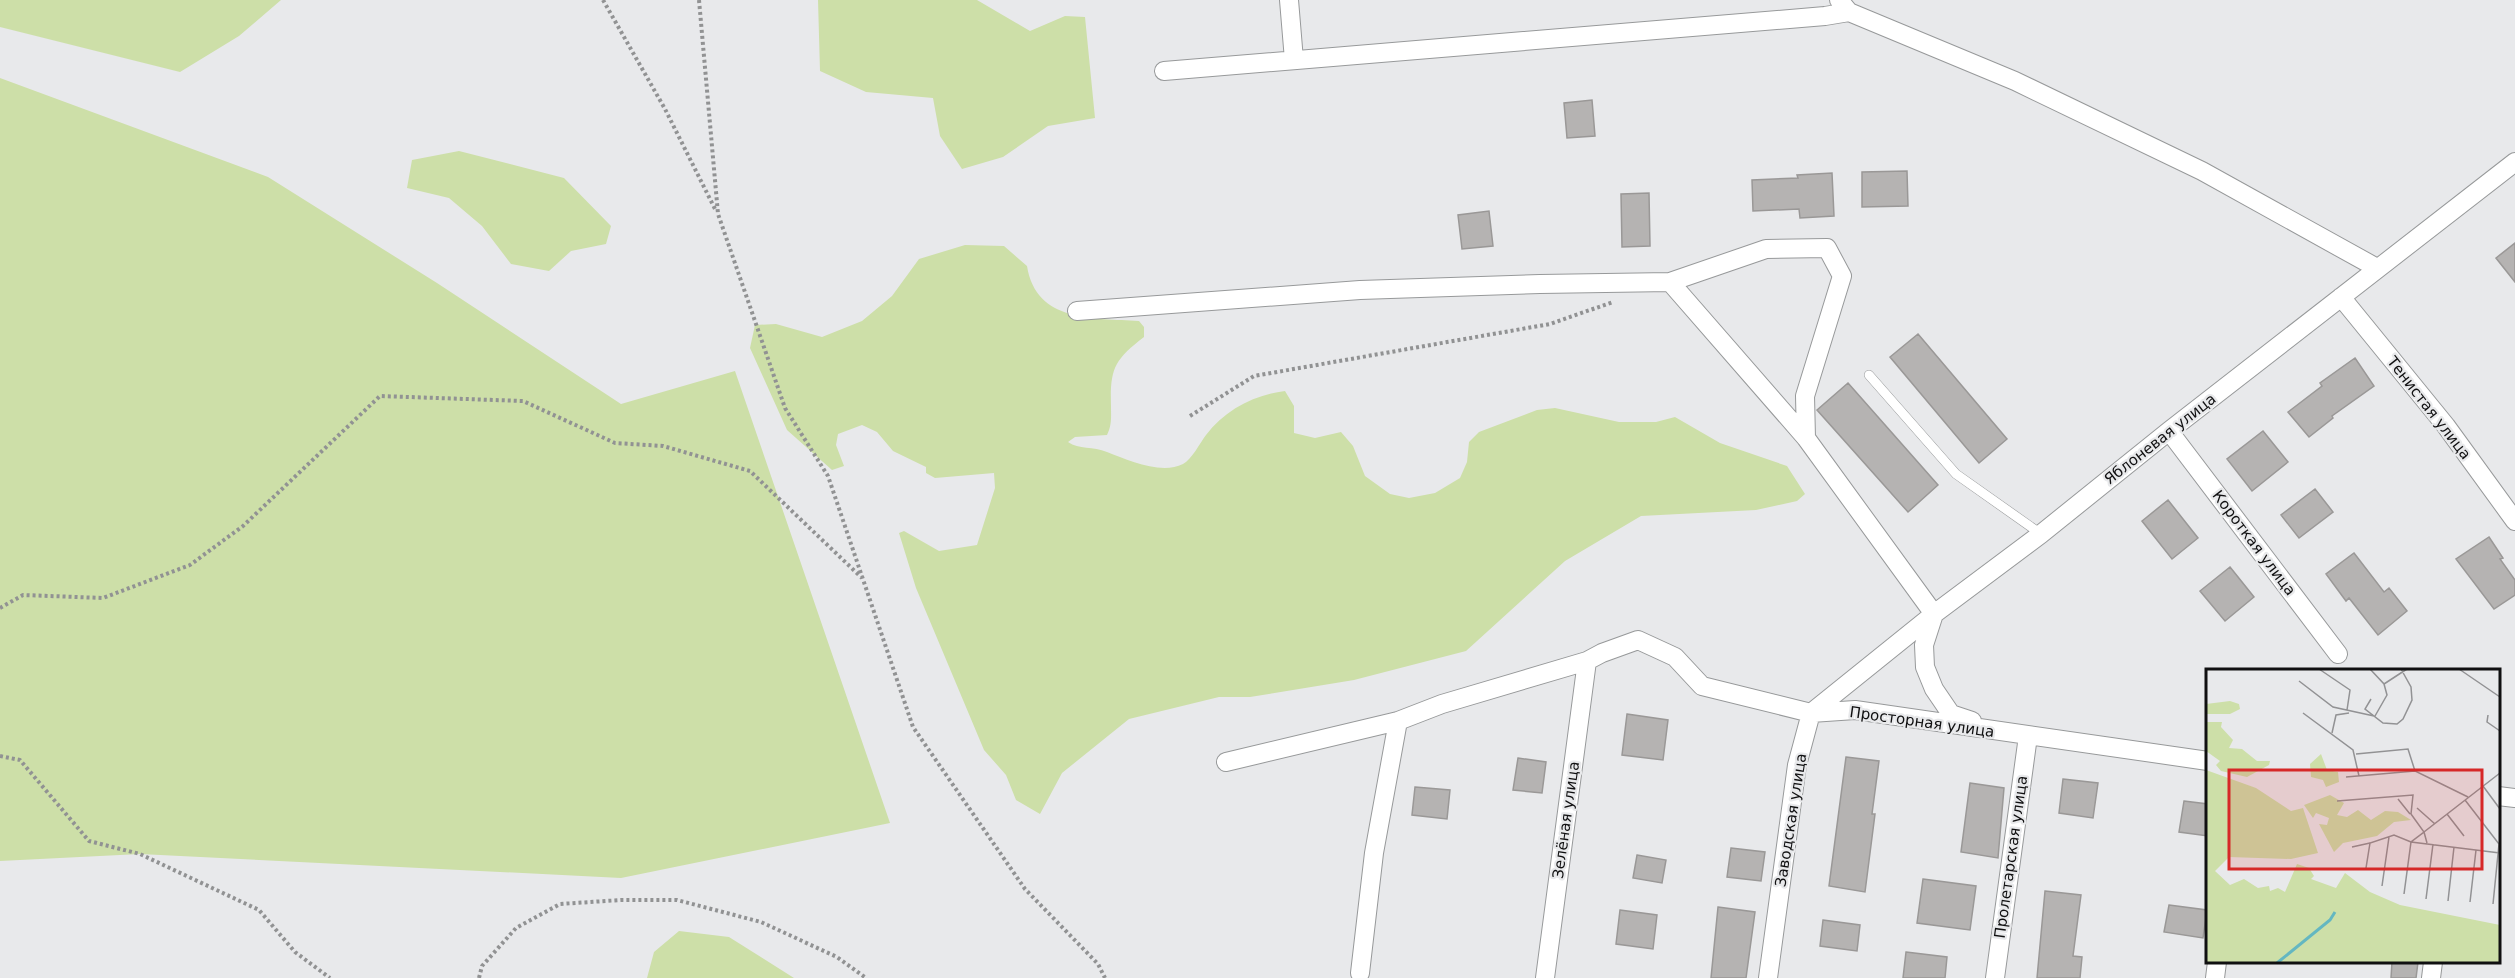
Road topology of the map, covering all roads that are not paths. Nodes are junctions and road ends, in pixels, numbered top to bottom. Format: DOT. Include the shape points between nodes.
graph roads {
  1 [pos="1289,0"];
  2 [pos="1844,6"];
  3 [pos="1294,60"];
  4 [pos="1164,71"];
  5 [pos="2515,162"];
  6 [pos="2377,268"];
  7 [pos="1670,282"];
  8 [pos="2341,297"];
  9 [pos="1077,311"];
  10 [pos="1869,375"];
  11 [pos="2169,431"];
  12 [pos="1806,438"];
  13 [pos="2515,521"];
  14 [pos="2041,534"];
  15 [pos="1934,614"];
  16 [pos="2338,654"];
  17 [pos="1587,661"];
  18 [pos="1811,713"];
  19 [pos="1398,721"];
  20 [pos="2005,733"];
  21 [pos="2028,736"];
  22 [pos="2206,761"];
  23 [pos="1226,762"];
  24 [pos="2500,796"];
  25 [pos="2515,798"];
  26 [pos="2217,963"];
  27 [pos="2433,963"];
  28 [pos="1360,973"];
  29 [pos="1545,978"];
  30 [pos="1768,978"];
  31 [pos="1995,978"];
  32 [pos="2215,978"];
  33 [pos="2431,978"];
  1 -- 3 [label="street"];
  2 -- 3 [label="street" via="1813,17"];
  2 -- 6 [label="street" via="2015,81 2202,171"];
  3 -- 4 [label="street"];
  5 -- 6 [label="street, Яблоневая улица"];
  6 -- 8 [label="street, Яблоневая улица"];
  7 -- 9 [label="street" via="1360,290"];
  7 -- 12 [label="street"];
  7 -- 12 [label="street" via="1766,249 1827,248 1842,276 1805,396"];
  8 -- 11 [label="street, Яблоневая улица"];
  8 -- 13 [label="street, Тенистая улица" via="2446,426"];
  10 -- 14 [label="lane" via="1956,474"];
  11 -- 14 [label="street, Яблоневая улица"];
  11 -- 16 [label="street, Короткая улица"];
  12 -- 15 [label="street"];
  14 -- 15 [label="street, Яблоневая улица"];
  15 -- 18 [label="street"];
  15 -- 20 [label="street" via="1924,645 1925,667 1934,689 1951,714"];
  17 -- 18 [label="street, Просторная улица" via="1638,640 1675,657 1702,686"];
  17 -- 19 [label="street, Просторная улица"];
  17 -- 29 [label="street, Зелёная улица"];
  18 -- 20 [label="street, Просторная улица" via="1855,710"];
  18 -- 30 [label="street, Заводская улица" via="1797,765"];
  19 -- 23 [label="street, Просторная улица"];
  19 -- 28 [label="street" via="1374,853"];
  20 -- 21 [label="street, Просторная улица"];
  21 -- 22 [label="street, Просторная улица"];
  21 -- 31 [label="street, Пролетарская улица"];
  24 -- 25 [label="street"];
  26 -- 32 [label="street"];
  27 -- 33 [label="street"];
}
